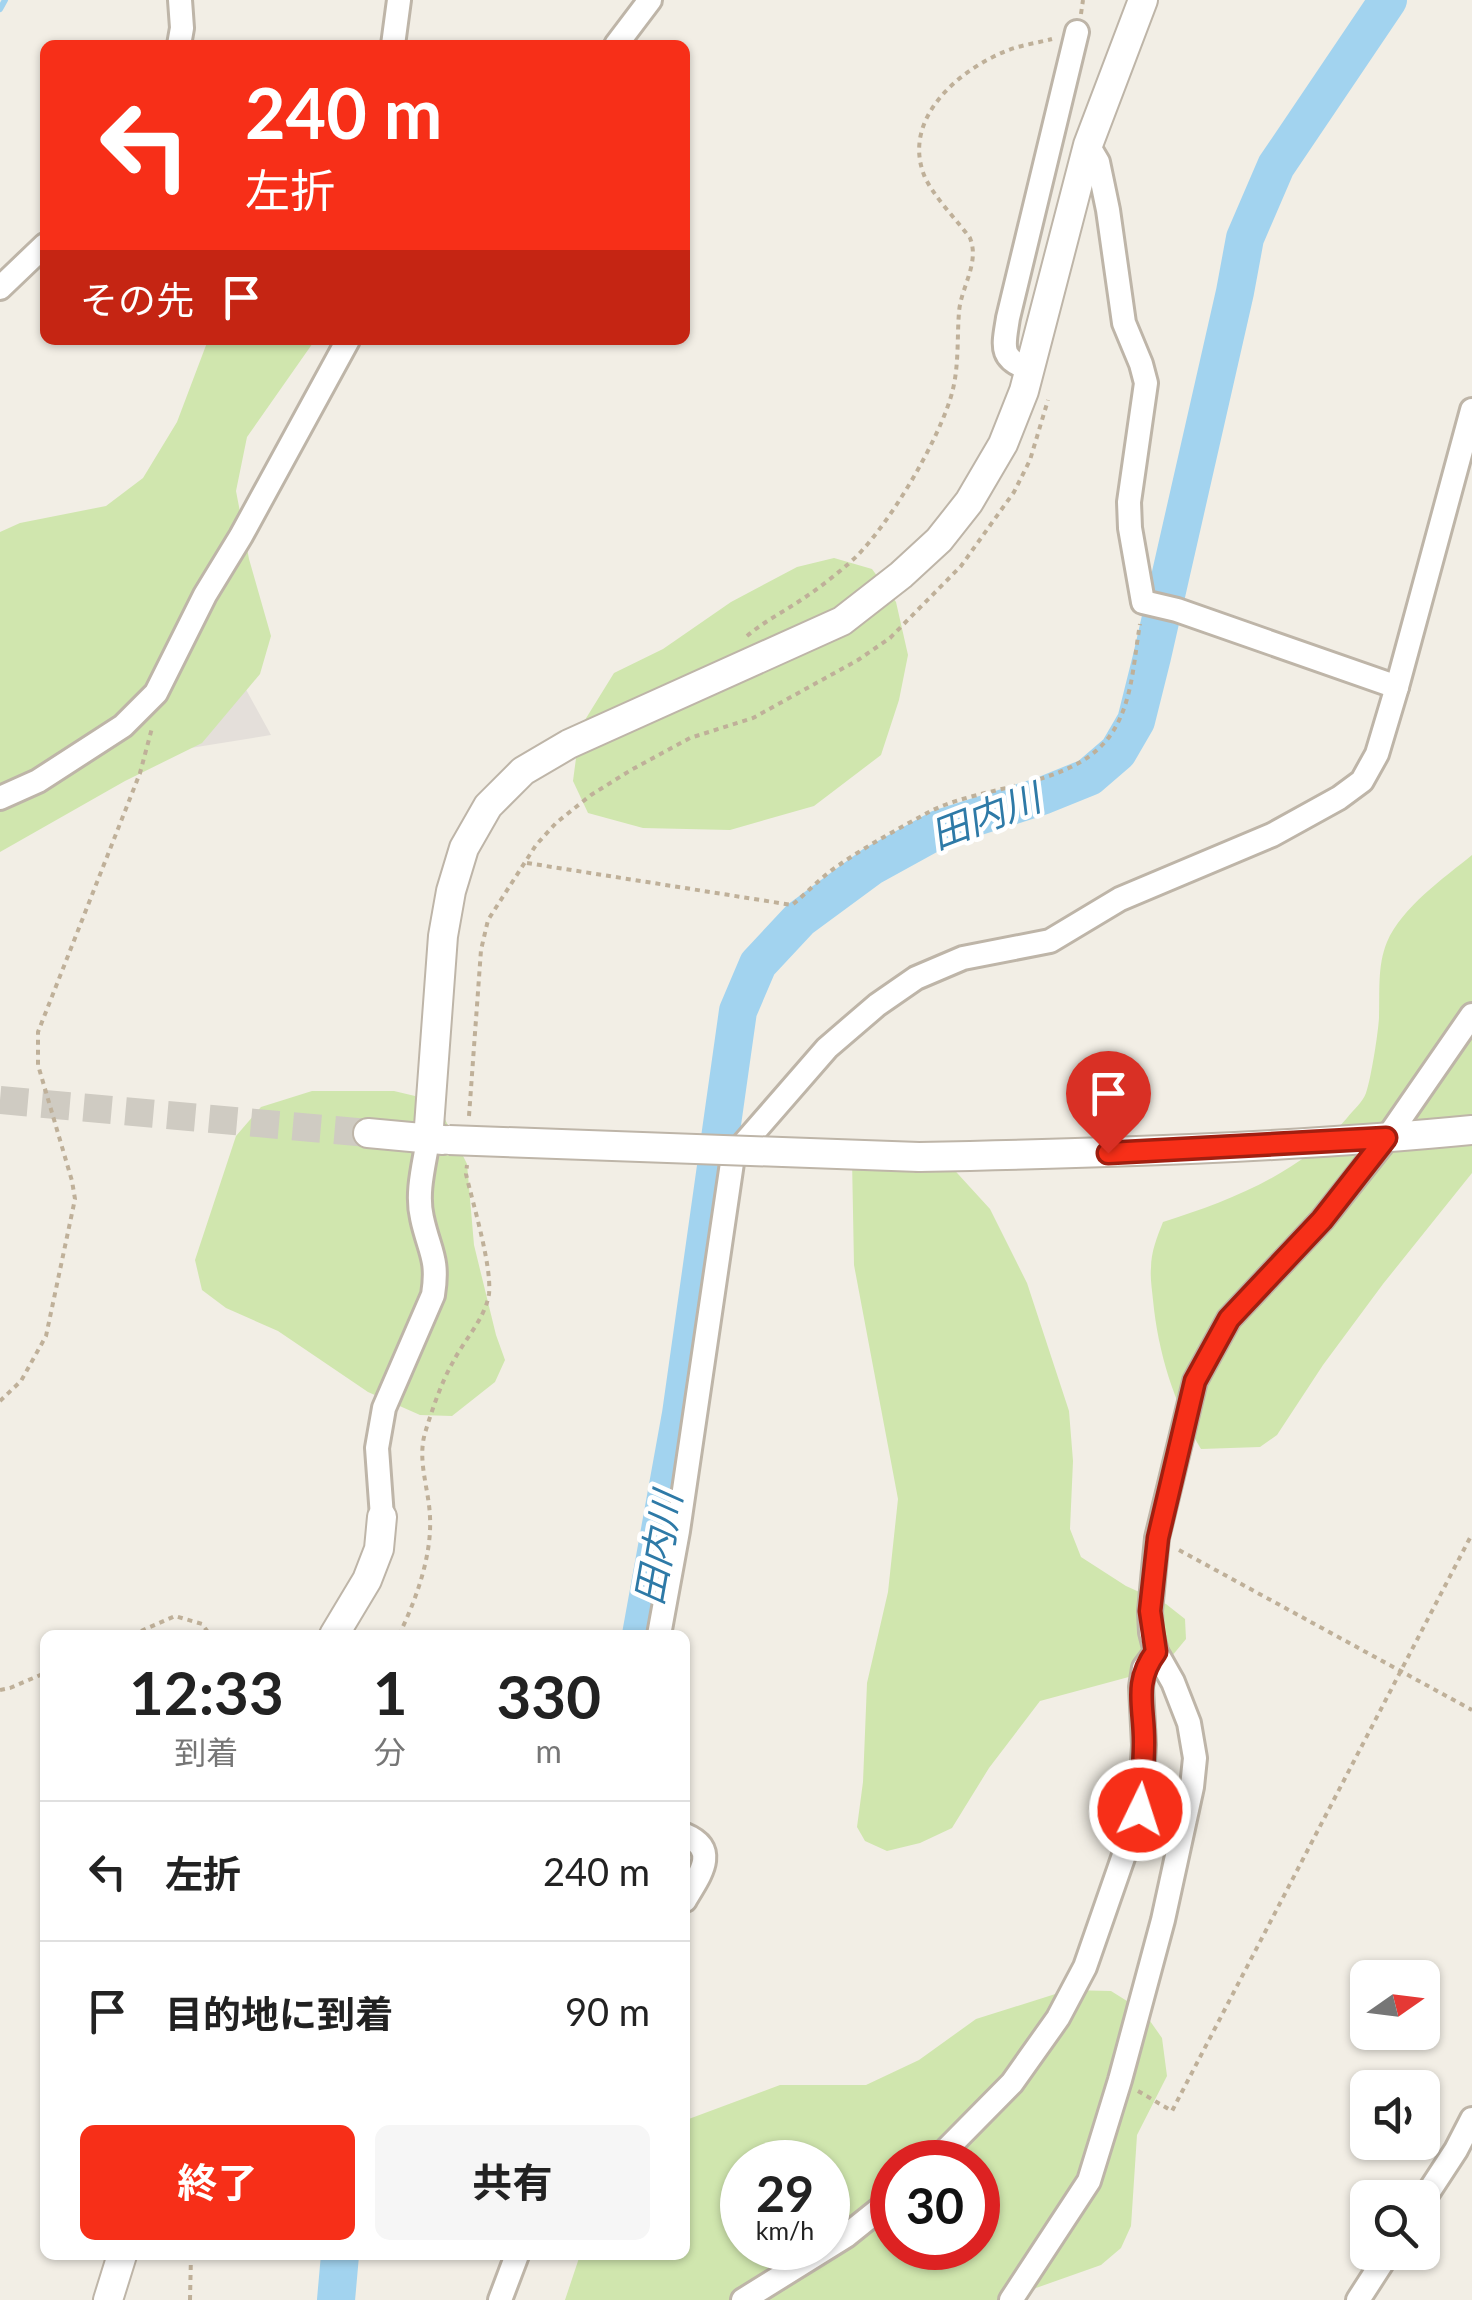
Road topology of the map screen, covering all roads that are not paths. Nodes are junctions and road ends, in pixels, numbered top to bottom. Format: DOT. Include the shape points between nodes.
graph roads {
  1 [pos="180,0"];
  2 [pos="399,0"];
  3 [pos="650,0"];
  4 [pos="1143,0"];
  5 [pos="1077,32"];
  6 [pos="180,40"];
  7 [pos="394,40"];
  8 [pos="620,40"];
  9 [pos="1088,145"];
  10 [pos="40,251"];
  11 [pos="0,288"];
  12 [pos="345,345"];
  13 [pos="1029,369"];
  14 [pos="1472,410"];
  15 [pos="1397,687"];
  16 [pos="0,798"];
  17 [pos="1472,1015"];
  18 [pos="1472,1130"];
  19 [pos="368,1133"];
  20 [pos="1386,1138"];
  21 [pos="453,1142"];
  22 [pos="382,1517"];
  23 [pos="337,1630"];
  24 [pos="660,1630"];
  25 [pos="1156,1652"];
  26 [pos="690,1836"];
  27 [pos="690,1891"];
  28 [pos="1472,2119"];
  29 [pos="956,2140"];
  30 [pos="1436,2180"];
  31 [pos="870,2217"];
  32 [pos="120,2260"];
  33 [pos="514,2260"];
  34 [pos="1377,2270"];
  35 [pos="108,2300"];
  36 [pos="500,2300"];
  37 [pos="743,2300"];
  38 [pos="1012,2300"];
  39 [pos="1358,2300"];
  1 -- 6 [label="street"];
  2 -- 7 [label="street"];
  3 -- 8 [label="street"];
  4 -- 9 [label="street"];
  5 -- 13 [label="street" via="1004,346 1008,359"];
  9 -- 13 [label="street"];
  9 -- 15 [label="street" via="1098,162 1124,323 1146,383 1128,502 1145,602"];
  10 -- 11 [label="street"];
  12 -- 16 [label="street" via="156,693 123,726 38,782"];
  13 -- 21 [label="street" via="1003,444 970,502 902,575 842,621 568,744 523,771 488,806 464,848 443,936"];
  14 -- 15 [label="street"];
  15 -- 24 [label="street" via="1377,754 1362,781 1339,798 1272,836 1120,899 1050,941 964,958 916,978 828,1048 733,1156"];
  17 -- 20 [label="street"];
  18 -- 20 [label="street"];
  19 -- 21 [label="street"];
  20 -- 21 [label="street, bridge" via="919,1156"];
  20 -- 25 [label="street" via="1322,1220 1229,1319 1195,1381 1158,1538 1150,1611"];
  21 -- 22 [label="street" via="420,1193 436,1279 384,1408 377,1448"];
  22 -- 23 [label="street" via="367,1580"];
  25 -- 29 [label="street" via="1141,1687 1140,1810 1084,1967 1012,2083"];
  25 -- 38 [label="street" via="1174,1682 1195,1758 1163,1920 1089,2181"];
  26 -- 27 [label="street" via="705,1863"];
  28 -- 30 [label="street"];
  31 -- 37 [label="street"];
  32 -- 35 [label="street"];
  33 -- 36 [label="street"];
  34 -- 39 [label="street"];
}
